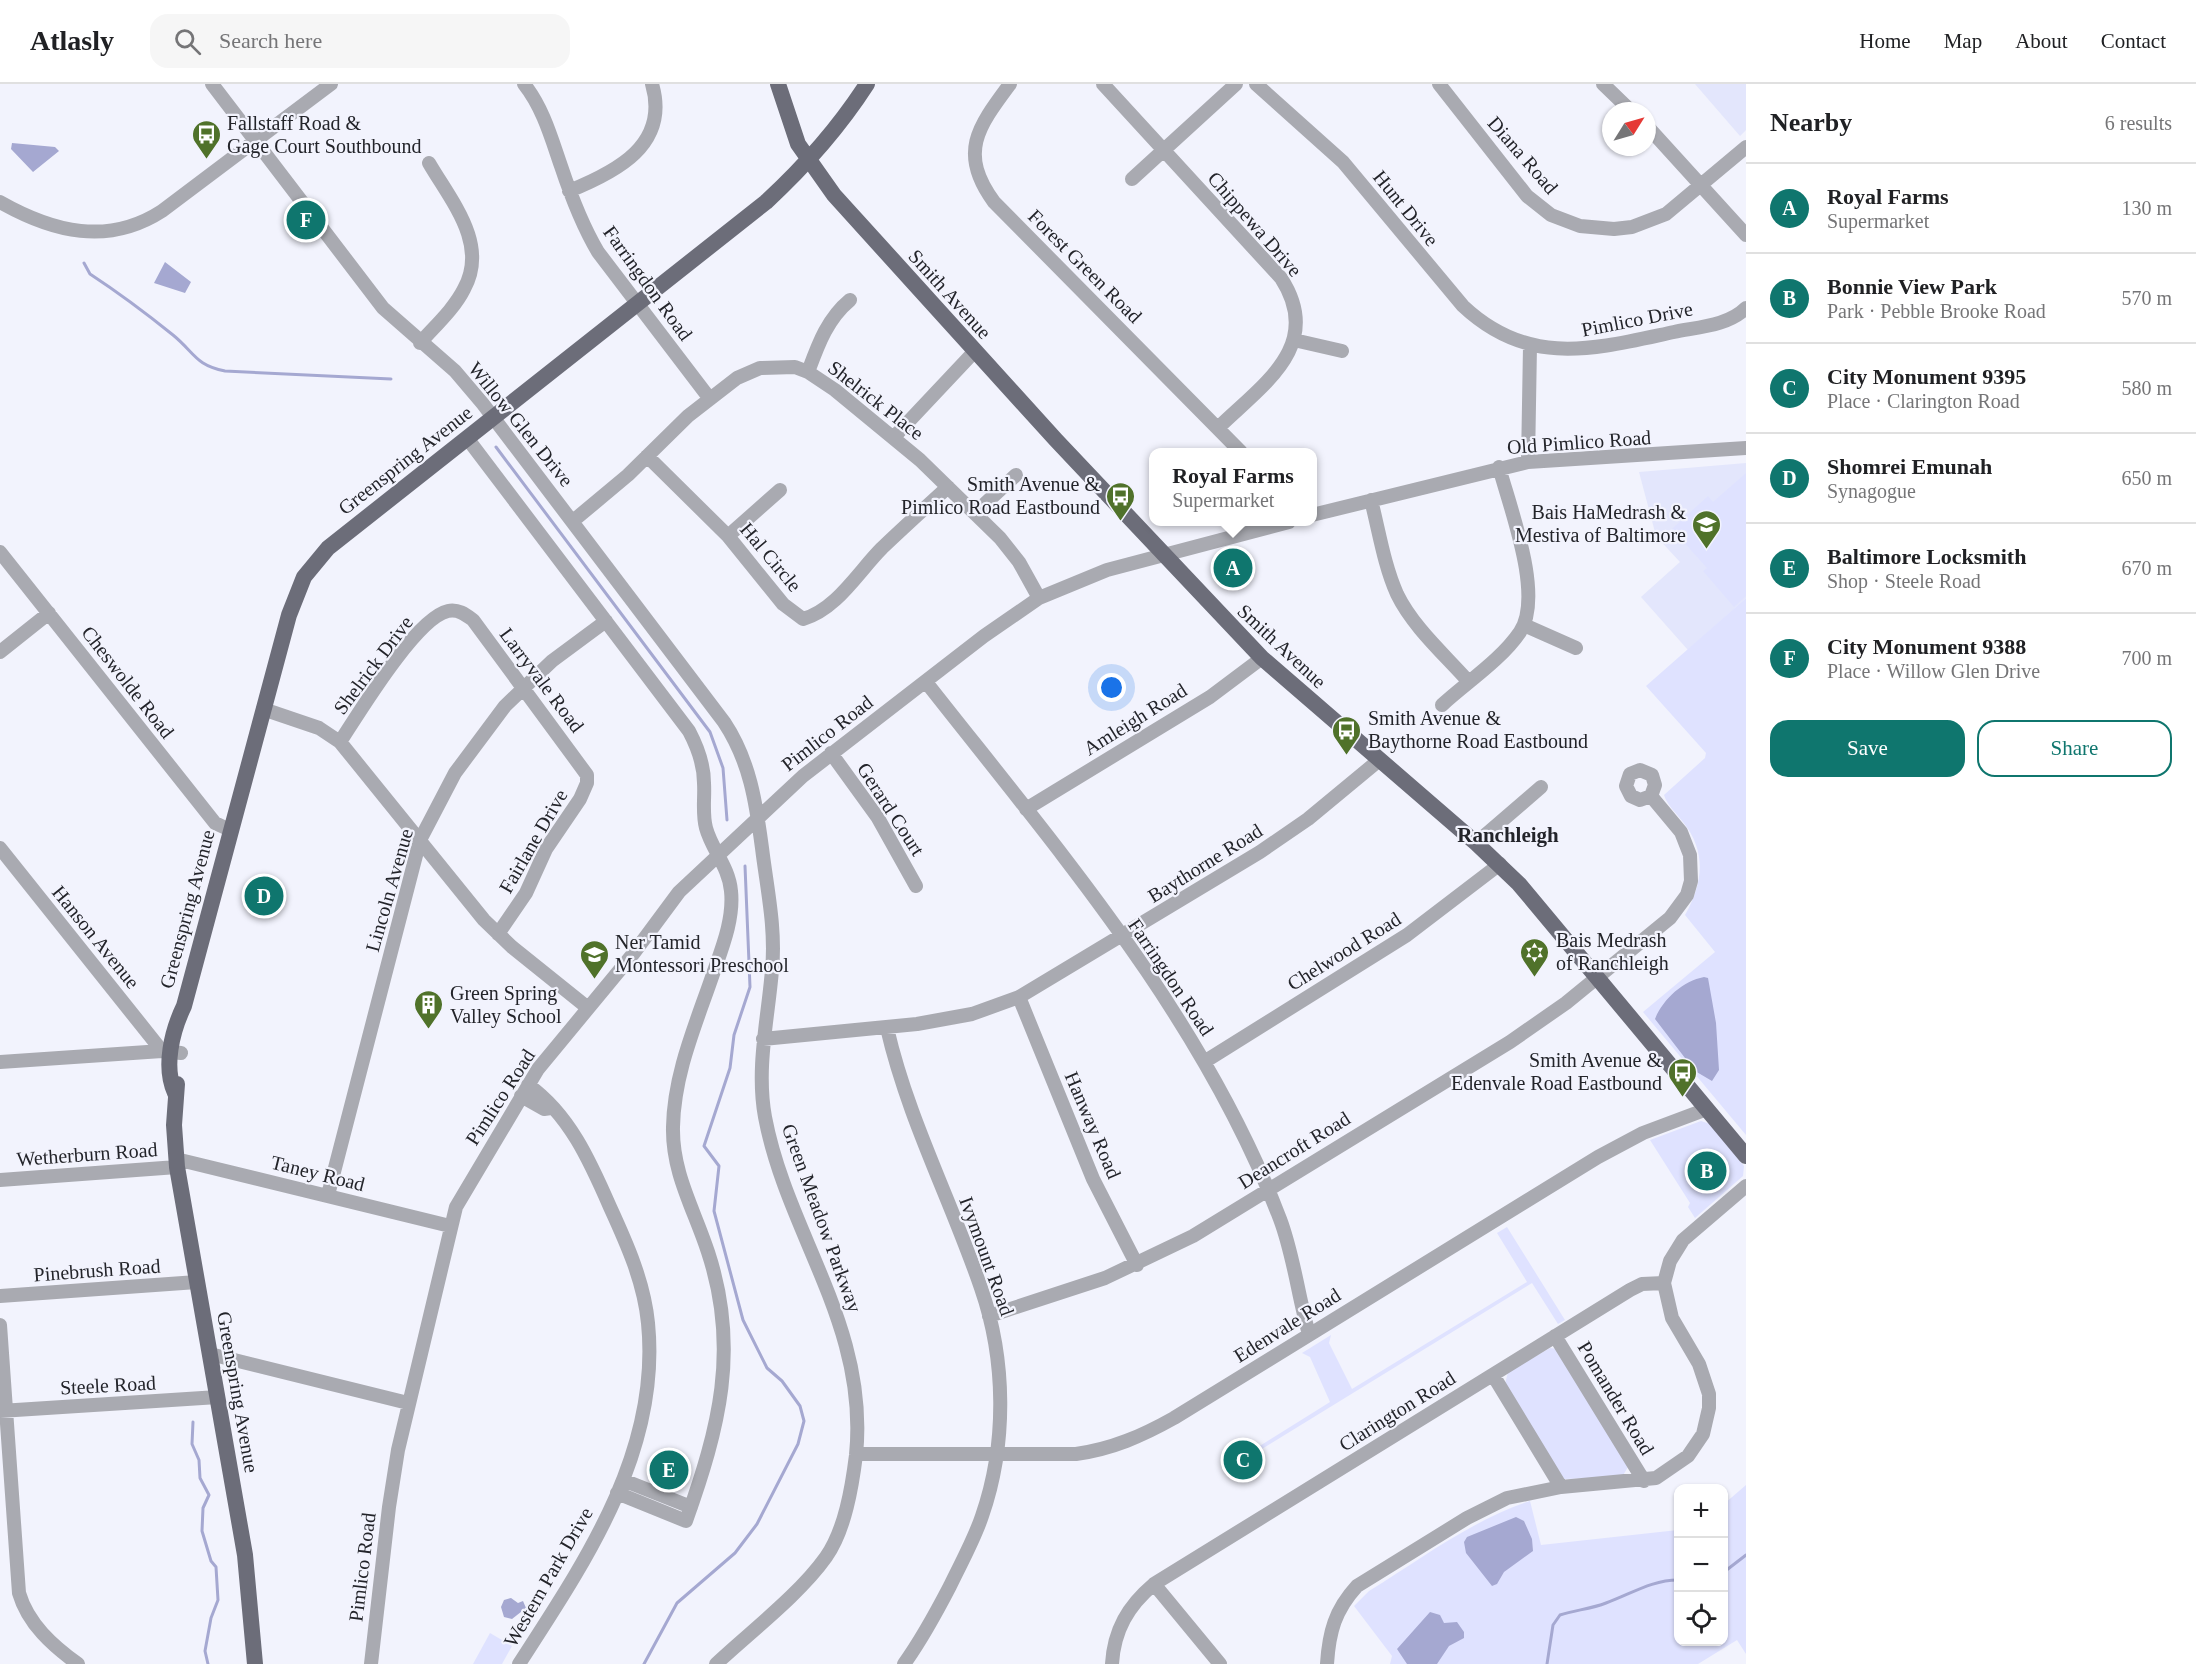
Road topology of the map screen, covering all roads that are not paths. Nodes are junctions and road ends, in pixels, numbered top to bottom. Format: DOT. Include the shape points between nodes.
graph roads {
  1 [pos="212,84"];
  2 [pos="332,84"];
  3 [pos="524,84"];
  4 [pos="652,84"];
  5 [pos="778,84"];
  6 [pos="867,84"];
  7 [pos="1010,84"];
  8 [pos="1103,84"];
  9 [pos="1236,84"];
  10 [pos="1256,84"];
  11 [pos="1439,84"];
  12 [pos="1603,84"];
  13 [pos="1622,102"];
  14 [pos="1656,136"];
  15 [pos="255,141"];
  16 [pos="1746,147"];
  17 [pos="1164,150"];
  18 [pos="809,162"];
  19 [pos="429,163"];
  20 [pos="1132,179"];
  21 [pos="1702,186"];
  22 [pos="569,191"];
  23 [pos="0,202"];
  24 [pos="1746,235"];
  25 [pos="850,300"];
  26 [pos="636,304"];
  27 [pos="1746,308"];
  28 [pos="1294,340"];
  29 [pos="420,343"];
  30 [pos="1530,346"];
  31 [pos="1342,351"];
  32 [pos="975,352"];
  33 [pos="808,372"];
  34 [pos="710,399"];
  35 [pos="493,417"];
  36 [pos="1218,428"];
  37 [pos="894,437"];
  38 [pos="467,438"];
  39 [pos="1236,448"];
  40 [pos="1746,448"];
  41 [pos="647,456"];
  42 [pos="1528,462"];
  43 [pos="1499,467"];
  44 [pos="1016,475"];
  45 [pos="948,487"];
  46 [pos="780,490"];
  47 [pos="1371,500"];
  48 [pos="975,513"];
  49 [pos="1317,514"];
  50 [pos="573,521"];
  51 [pos="1262,526"];
  52 [pos="728,536"];
  53 [pos="0,552"];
  54 [pos="1165,556"];
  55 [pos="1039,598"];
  56 [pos="49,613"];
  57 [pos="473,620"];
  58 [pos="606,621"];
  59 [pos="1524,625"];
  60 [pos="1576,648"];
  61 [pos="0,652"];
  62 [pos="1262,658"];
  63 [pos="1468,681"];
  64 [pos="926,682"];
  65 [pos="523,687"];
  66 [pos="1442,705"];
  67 [pos="263,709"];
  68 [pos="340,742"];
  69 [pos="831,753"];
  70 [pos="1378,761"];
  71 [pos="581,763"];
  72 [pos="1541,788"];
  73 [pos="1651,796"];
  74 [pos="1026,809"];
  75 [pos="759,815"];
  76 [pos="230,830"];
  77 [pos="420,840"];
  78 [pos="1476,843"];
  79 [pos="0,848"];
  80 [pos="718,855"];
  81 [pos="1500,864"];
  82 [pos="916,886"];
  83 [pos="498,934"];
  84 [pos="1122,937"];
  85 [pos="1599,977"];
  86 [pos="1018,997"];
  87 [pos="588,1008"];
  88 [pos="887,1028"];
  89 [pos="764,1039"];
  90 [pos="171,1052"];
  91 [pos="0,1062"];
  92 [pos="1204,1062"];
  93 [pos="525,1091"];
  94 [pos="1707,1109"];
  95 [pos="1746,1156"];
  96 [pos="177,1163"];
  97 [pos="0,1180"];
  98 [pos="1746,1186"];
  99 [pos="1267,1190"];
  100 [pos="328,1196"];
  101 [pos="450,1226"];
  102 [pos="1137,1265"];
  103 [pos="197,1282"];
  104 [pos="1664,1283"];
  105 [pos="0,1296"];
  106 [pos="989,1316"];
  107 [pos="0,1325"];
  108 [pos="1309,1334"];
  109 [pos="1556,1336"];
  110 [pos="210,1354"];
  111 [pos="1493,1375"];
  112 [pos="218,1397"];
  113 [pos="408,1403"];
  114 [pos="4,1411"];
  115 [pos="856,1454"];
  116 [pos="997,1454"];
  117 [pos="623,1480"];
  118 [pos="1644,1481"];
  119 [pos="1561,1487"];
  120 [pos="617,1493"];
  121 [pos="691,1507"];
  122 [pos="1154,1584"];
  123 [pos="78,1664"];
  124 [pos="255,1664"];
  125 [pos="371,1664"];
  126 [pos="519,1664"];
  127 [pos="716,1664"];
  128 [pos="904,1664"];
  129 [pos="1112,1664"];
  130 [pos="1220,1664"];
  131 [pos="1327,1664"];
  1 -- 15 [label="street, Willow Glen Drive"];
  2 -- 15 [label="street"];
  3 -- 22 [label="street, Farringdon Road" via="542,111"];
  4 -- 22 [label="street" via="656,114 641,147 610,172"];
  5 -- 18 [label="main road, Smith Avenue" via="798,144"];
  6 -- 18 [label="main road, Greenspring Avenue"];
  7 -- 36 [label="street, Forest Green Road" via="976,138 974,163 985,189"];
  8 -- 17 [label="street, Chippewa Drive"];
  9 -- 17 [label="street"];
  10 -- 30 [label="street, Hunt Drive" via="1343,162 1463,306 1484,324"];
  11 -- 21 [label="street, Diana Road" via="1527,196 1564,221 1597,229 1632,227 1666,214"];
  12 -- 13 [label="street"];
  14 -- 21 [label="street"];
  15 -- 23 [label="street" via="162,211 123,229 89,233 63,229"];
  15 -- 29 [label="street, Willow Glen Drive" via="369,291"];
  16 -- 21 [label="street, Diana Road"];
  17 -- 20 [label="street"];
  17 -- 28 [label="street, Chippewa Drive" via="1281,278 1296,314"];
  18 -- 26 [label="main road, Greenspring Avenue" via="752,213"];
  18 -- 32 [label="main road, Smith Avenue"];
  19 -- 29 [label="street" via="469,233 473,263 464,291"];
  21 -- 24 [label="street"];
  22 -- 26 [label="street, Farringdon Road" via="598,252"];
  25 -- 33 [label="street" via="832,318"];
  26 -- 34 [label="street, Farringdon Road"];
  26 -- 35 [label="main road, Greenspring Avenue"];
  27 -- 30 [label="street, Pimlico Drive" via="1726,321 1603,347 1558,350"];
  28 -- 31 [label="street"];
  28 -- 36 [label="street, Chippewa Drive" via="1285,362"];
  29 -- 35 [label="street, Willow Glen Drive" via="464,381"];
  30 -- 42 [label="street"];
  32 -- 37 [label="street"];
  32 -- 54 [label="main road, Smith Avenue"];
  33 -- 34 [label="street, Shelrick Place" via="781,366 760,368 737,378"];
  33 -- 37 [label="street, Shelrick Place"];
  34 -- 41 [label="street, Shelrick Place"];
  35 -- 38 [label="main road, Greenspring Avenue"];
  35 -- 50 [label="street, Willow Glen Drive"];
  36 -- 39 [label="street, Forest Green Road"];
  37 -- 45 [label="street, Shelrick Place"];
  38 -- 58 [label="street"];
  38 -- 67 [label="main road, Greenspring Avenue" via="328,548 314,564 297,592"];
  40 -- 42 [label="street, Old Pimlico Road"];
  41 -- 50 [label="street, Shelrick Place"];
  41 -- 52 [label="street, Hal Circle"];
  42 -- 43 [label="street, Old Pimlico Road"];
  43 -- 47 [label="street, Old Pimlico Road"];
  43 -- 59 [label="street" via="1530,589"];
  44 -- 48 [label="street"];
  45 -- 48 [label="street, Shelrick Place"];
  45 -- 52 [label="street, Hal Circle" via="882,548 831,604 803,619 783,604"];
  46 -- 52 [label="street"];
  47 -- 49 [label="street, Old Pimlico Road"];
  47 -- 63 [label="street" via="1398,596"];
  48 -- 55 [label="street, Shelrick Place" via="1010,550"];
  50 -- 75 [label="street, Willow Glen Drive" via="732,733 746,765"];
  51 -- 54 [label="street"];
  53 -- 56 [label="street, Cheswolde Road"];
  54 -- 55 [label="street, Pimlico Road" via="1079,579"];
  54 -- 62 [label="main road, Smith Avenue"];
  55 -- 64 [label="street, Pimlico Road"];
  56 -- 61 [label="street"];
  56 -- 76 [label="street, Cheswolde Road" via="215,823"];
  57 -- 65 [label="street, Larryvale Road"];
  57 -- 68 [label="street, Shelrick Drive" via="458,610 449,610 433,619 387,671"];
  58 -- 65 [label="street, Lincoln Avenue"];
  58 -- 80 [label="street" via="695,742 703,766 706,828"];
  59 -- 60 [label="street"];
  59 -- 63 [label="street" via="1510,644"];
  62 -- 70 [label="main road, Smith Avenue"];
  62 -- 74 [label="street, Amleigh Road" via="1210,697"];
  63 -- 66 [label="street"];
  64 -- 69 [label="street, Pimlico Road"];
  64 -- 74 [label="street, Farringdon Road"];
  65 -- 71 [label="street, Larryvale Road"];
  65 -- 77 [label="street, Lincoln Avenue" via="460,765"];
  67 -- 68 [label="street" via="308,723"];
  67 -- 76 [label="main road, Greenspring Avenue"];
  68 -- 77 [label="street"];
  69 -- 75 [label="street, Pimlico Road"];
  69 -- 82 [label="street, Gerard Court" via="878,818"];
  70 -- 78 [label="main road, Smith Avenue"];
  70 -- 84 [label="street, Baythorne Road" via="1286,835"];
  71 -- 83 [label="street, Fairlane Drive" via="587,775 585,790"];
  72 -- 78 [label="street"];
  73 -- 85 [label="street, Deancroft Road" via="1685,840 1691,881 1680,908"];
  74 -- 84 [label="street, Farringdon Road"];
  75 -- 80 [label="street, Pimlico Road"];
  75 -- 89 [label="street, Green Meadow Parkway" via="773,946"];
  76 -- 90 [label="main road, Greenspring Avenue" via="184,1006 186,1026"];
  77 -- 83 [label="street"];
  77 -- 100 [label="street, Lincoln Avenue"];
  78 -- 81 [label="main road, Smith Avenue"];
  79 -- 90 [label="street, Hanson Avenue"];
  80 -- 87 [label="street, Pimlico Road" via="679,892"];
  80 -- 121 [label="street" via="730,882 730,915 681,1068 673,1125 679,1178 713,1269 723,1338 716,1430"];
  81 -- 85 [label="main road, Smith Avenue"];
  81 -- 92 [label="street, Chelwood Road" via="1407,935"];
  83 -- 87 [label="street"];
  84 -- 86 [label="street, Baythorne Road"];
  84 -- 92 [label="street, Farringdon Road" via="1169,1003"];
  85 -- 94 [label="main road, Smith Avenue"];
  85 -- 99 [label="street, Deancroft Road" via="1510,1042"];
  86 -- 88 [label="street, Baythorne Road" via="972,1014"];
  86 -- 102 [label="street, Hanway Road" via="1093,1179"];
  87 -- 93 [label="street, Pimlico Road"];
  88 -- 89 [label="street, Baythorne Road"];
  88 -- 106 [label="street, Ivymount Road" via="910,1110"];
  89 -- 115 [label="street, Green Meadow Parkway" via="765,1116 776,1160 828,1287 845,1343 854,1388"];
  90 -- 91 [label="street"];
  90 -- 96 [label="main road, Greenspring Avenue"];
  92 -- 99 [label="street, Farringdon Road"];
  93 -- 101 [label="street, Pimlico Road" via="466,1189"];
  93 -- 117 [label="street, Western Park Drive" via="544,1108 551,1108 572,1130 588,1157 643,1291 650,1372 639,1432"];
  94 -- 95 [label="main road, Smith Avenue"];
  94 -- 108 [label="street, Edenvale Road" via="1643,1133 1598,1157"];
  96 -- 97 [label="street, Wetherburn Road"];
  96 -- 100 [label="street, Taney Road"];
  96 -- 103 [label="main road, Greenspring Avenue"];
  98 -- 104 [label="street" via="1683,1240 1670,1261"];
  99 -- 102 [label="street, Deancroft Road"];
  99 -- 108 [label="street, Farringdon Road" via="1286,1235"];
  100 -- 101 [label="street, Taney Road"];
  101 -- 113 [label="street, Pimlico Road"];
  102 -- 106 [label="street, Deancroft Road"];
  103 -- 105 [label="street, Pinebrush Road"];
  103 -- 110 [label="main road, Greenspring Avenue"];
  104 -- 109 [label="street, Clarington Road" via="1642,1284"];
  104 -- 118 [label="street" via="1672,1318 1706,1378 1709,1408 1703,1434 1688,1456 1666,1473"];
  106 -- 116 [label="street, Ivymount Road" via="999,1369"];
  107 -- 114 [label="street"];
  108 -- 116 [label="street, Edenvale Road" via="1174,1418 1131,1440 1076,1454"];
  109 -- 111 [label="street, Clarington Road"];
  109 -- 118 [label="street, Pomander Road"];
  110 -- 112 [label="main road, Greenspring Avenue"];
  110 -- 113 [label="street"];
  111 -- 119 [label="street"];
  111 -- 122 [label="street, Clarington Road"];
  112 -- 114 [label="street, Steele Road"];
  112 -- 124 [label="main road, Greenspring Avenue" via="250,1588"];
  113 -- 125 [label="street, Pimlico Road" via="389,1507"];
  114 -- 123 [label="street" via="19,1593 37,1628"];
  115 -- 116 [label="street, Edenvale Road"];
  115 -- 127 [label="street, Green Meadow Parkway" via="839,1530 826,1557"];
  116 -- 128 [label="street, Ivymount Road" via="990,1491 973,1539 933,1619"];
  117 -- 120 [label="street, Western Park Drive"];
  117 -- 121 [label="street"];
  118 -- 119 [label="street"];
  119 -- 131 [label="street" via="1530,1492 1486,1507 1369,1577 1346,1599 1333,1621"];
  120 -- 121 [label="street" via="686,1521"];
  120 -- 126 [label="street, Western Park Drive" via="592,1549"];
  122 -- 129 [label="street, Clarington Road" via="1125,1616 1114,1641"];
  122 -- 130 [label="street"];
}
